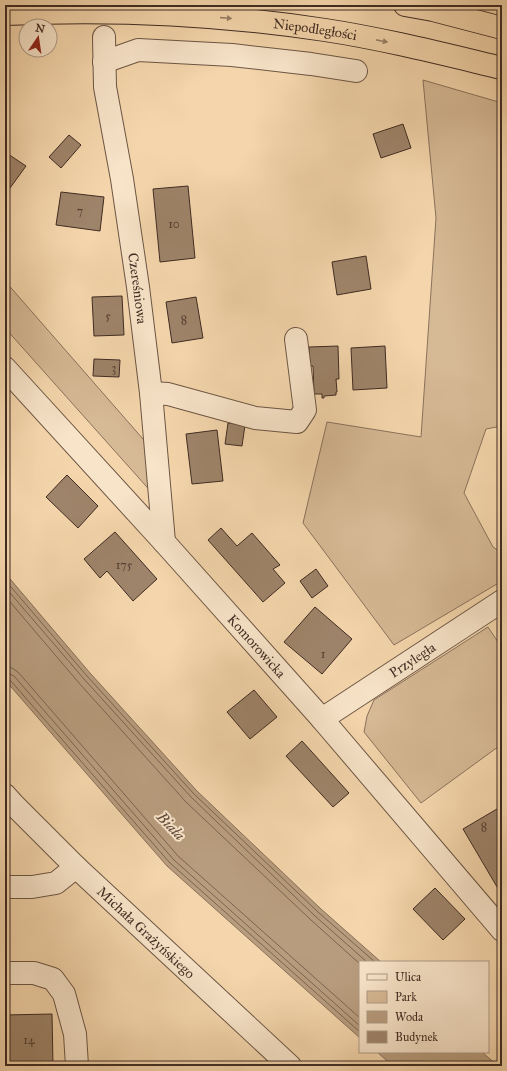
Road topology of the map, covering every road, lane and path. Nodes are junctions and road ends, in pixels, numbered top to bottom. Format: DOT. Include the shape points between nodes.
graph roads {
  1 [pos="405,5"];
  2 [pos="5,14"];
  3 [pos="502,28"];
  4 [pos="104,37"];
  5 [pos="104,62"];
  6 [pos="502,68"];
  7 [pos="356,71"];
  8 [pos="296,339"];
  9 [pos="5,368"];
  10 [pos="152,393"];
  11 [pos="164,542"];
  12 [pos="502,601"];
  13 [pos="322,718"];
  14 [pos="5,795"];
  15 [pos="76,867"];
  16 [pos="5,887"];
  17 [pos="502,930"];
  18 [pos="5,973"];
  19 [pos="76,1066"];
  20 [pos="290,1066"];
  1 -- 3 [label="highway"];
  2 -- 6 [label="highway, Niepodległości, one-way" via="156,13 246,20 326,30 407,45"];
  4 -- 5 [label="street, Czereśniowa"];
  5 -- 7 [label="street" via="138,50 232,55"];
  5 -- 10 [label="street, Czereśniowa"];
  8 -- 10 [label="street" via="305,410 297,422 256,418 168,394"];
  9 -- 11 [label="street, Komorowicka"];
  10 -- 11 [label="street, Czereśniowa"];
  11 -- 13 [label="street, Komorowicka"];
  12 -- 13 [label="street, Przyległa"];
  13 -- 17 [label="street, Komorowicka"];
  14 -- 15 [label="street, Michała Grażyńskiego"];
  15 -- 16 [label="street" via="56,883 32,887"];
  15 -- 20 [label="street, Michała Grażyńskiego"];
  18 -- 19 [label="street" via="34,973 53,978 64,994 75,1034"];
}
